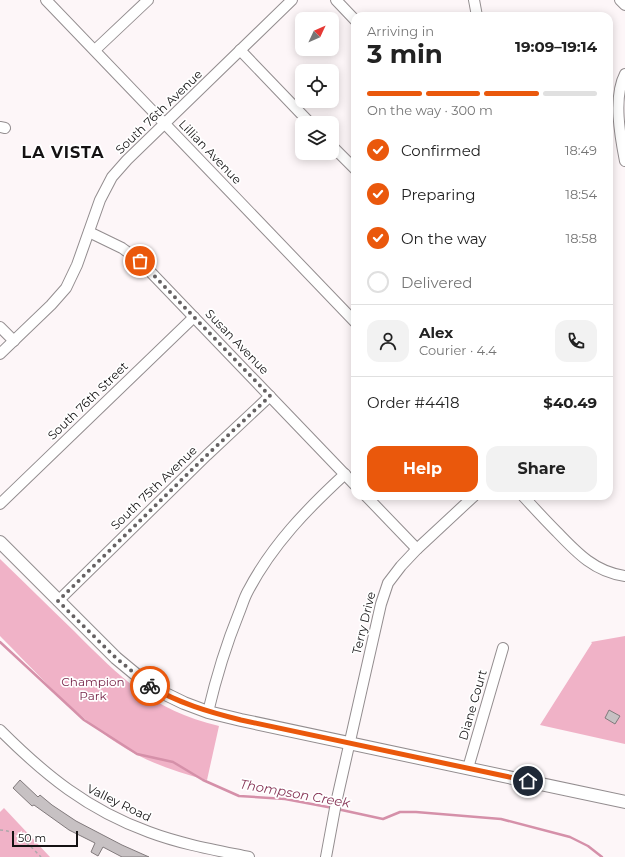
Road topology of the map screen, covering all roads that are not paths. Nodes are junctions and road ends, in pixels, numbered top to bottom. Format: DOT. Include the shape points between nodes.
graph roads {
  1 [pos="46,0"];
  2 [pos="148,0"];
  3 [pos="292,0"];
  4 [pos="336,0"];
  5 [pos="474,0"];
  6 [pos="620,0"];
  7 [pos="625,5"];
  8 [pos="476,12"];
  9 [pos="351,16"];
  10 [pos="95,50"];
  11 [pos="240,50"];
  12 [pos="625,74"];
  13 [pos="303,116"];
  14 [pos="165,124"];
  15 [pos="339,153"];
  16 [pos="625,161"];
  17 [pos="351,165"];
  18 [pos="89,232"];
  19 [pos="194,317"];
  20 [pos="351,318"];
  21 [pos="0,327"];
  22 [pos="14,341"];
  23 [pos="0,354"];
  24 [pos="270,396"];
  25 [pos="345,474"];
  26 [pos="351,481"];
  27 [pos="370,500"];
  28 [pos="470,500"];
  29 [pos="527,500"];
  30 [pos="0,504"];
  31 [pos="0,542"];
  32 [pos="417,549"];
  33 [pos="625,576"];
  34 [pos="58,601"];
  35 [pos="503,648"];
  36 [pos="208,712"];
  37 [pos="1,734"];
  38 [pos="350,743"];
  39 [pos="468,768"];
  40 [pos="625,802"];
  41 [pos="204,852"];
  42 [pos="249,857"];
  43 [pos="326,857"];
  1 -- 10 [label="street, Lillian Avenue"];
  2 -- 10 [label="street"];
  3 -- 11 [label="street, South 76th Avenue"];
  4 -- 9 [label="street"];
  5 -- 8 [label="street"];
  6 -- 7 [label="street"];
  10 -- 14 [label="street, Lillian Avenue"];
  11 -- 13 [label="street"];
  11 -- 14 [label="street, South 76th Avenue"];
  12 -- 16 [label="street" via="618,104"];
  14 -- 18 [label="street, South 76th Avenue" via="112,178 100,200"];
  14 -- 20 [label="street, Lillian Avenue"];
  15 -- 17 [label="street"];
  18 -- 19 [label="street, Susan Avenue" via="122,248 140,261"];
  18 -- 22 [label="street, South 76th Avenue" via="66,288"];
  19 -- 24 [label="street, Susan Avenue"];
  19 -- 30 [label="street, South 76th Street"];
  21 -- 22 [label="street"];
  22 -- 23 [label="street, South 76th Avenue"];
  24 -- 25 [label="street, Susan Avenue"];
  24 -- 34 [label="street, South 75th Avenue"];
  25 -- 26 [label="street, Susan Avenue"];
  25 -- 36 [label="street" via="287,532 248,591 222,659"];
  27 -- 32 [label="street"];
  28 -- 32 [label="street, Terry Drive"];
  29 -- 33 [label="street" via="584,560 607,572"];
  31 -- 34 [label="street"];
  32 -- 38 [label="street, Terry Drive" via="388,583 380,604"];
  34 -- 36 [label="street" via="116,658 151,687"];
  35 -- 39 [label="street, Diane Court"];
  36 -- 38 [label="street"];
  37 -- 41 [label="street, Valley Road" via="50,777 98,809 128,824"];
  38 -- 39 [label="street"];
  38 -- 43 [label="street, Terry Drive"];
  39 -- 40 [label="street"];
  41 -- 42 [label="street, Valley Road"];
}
